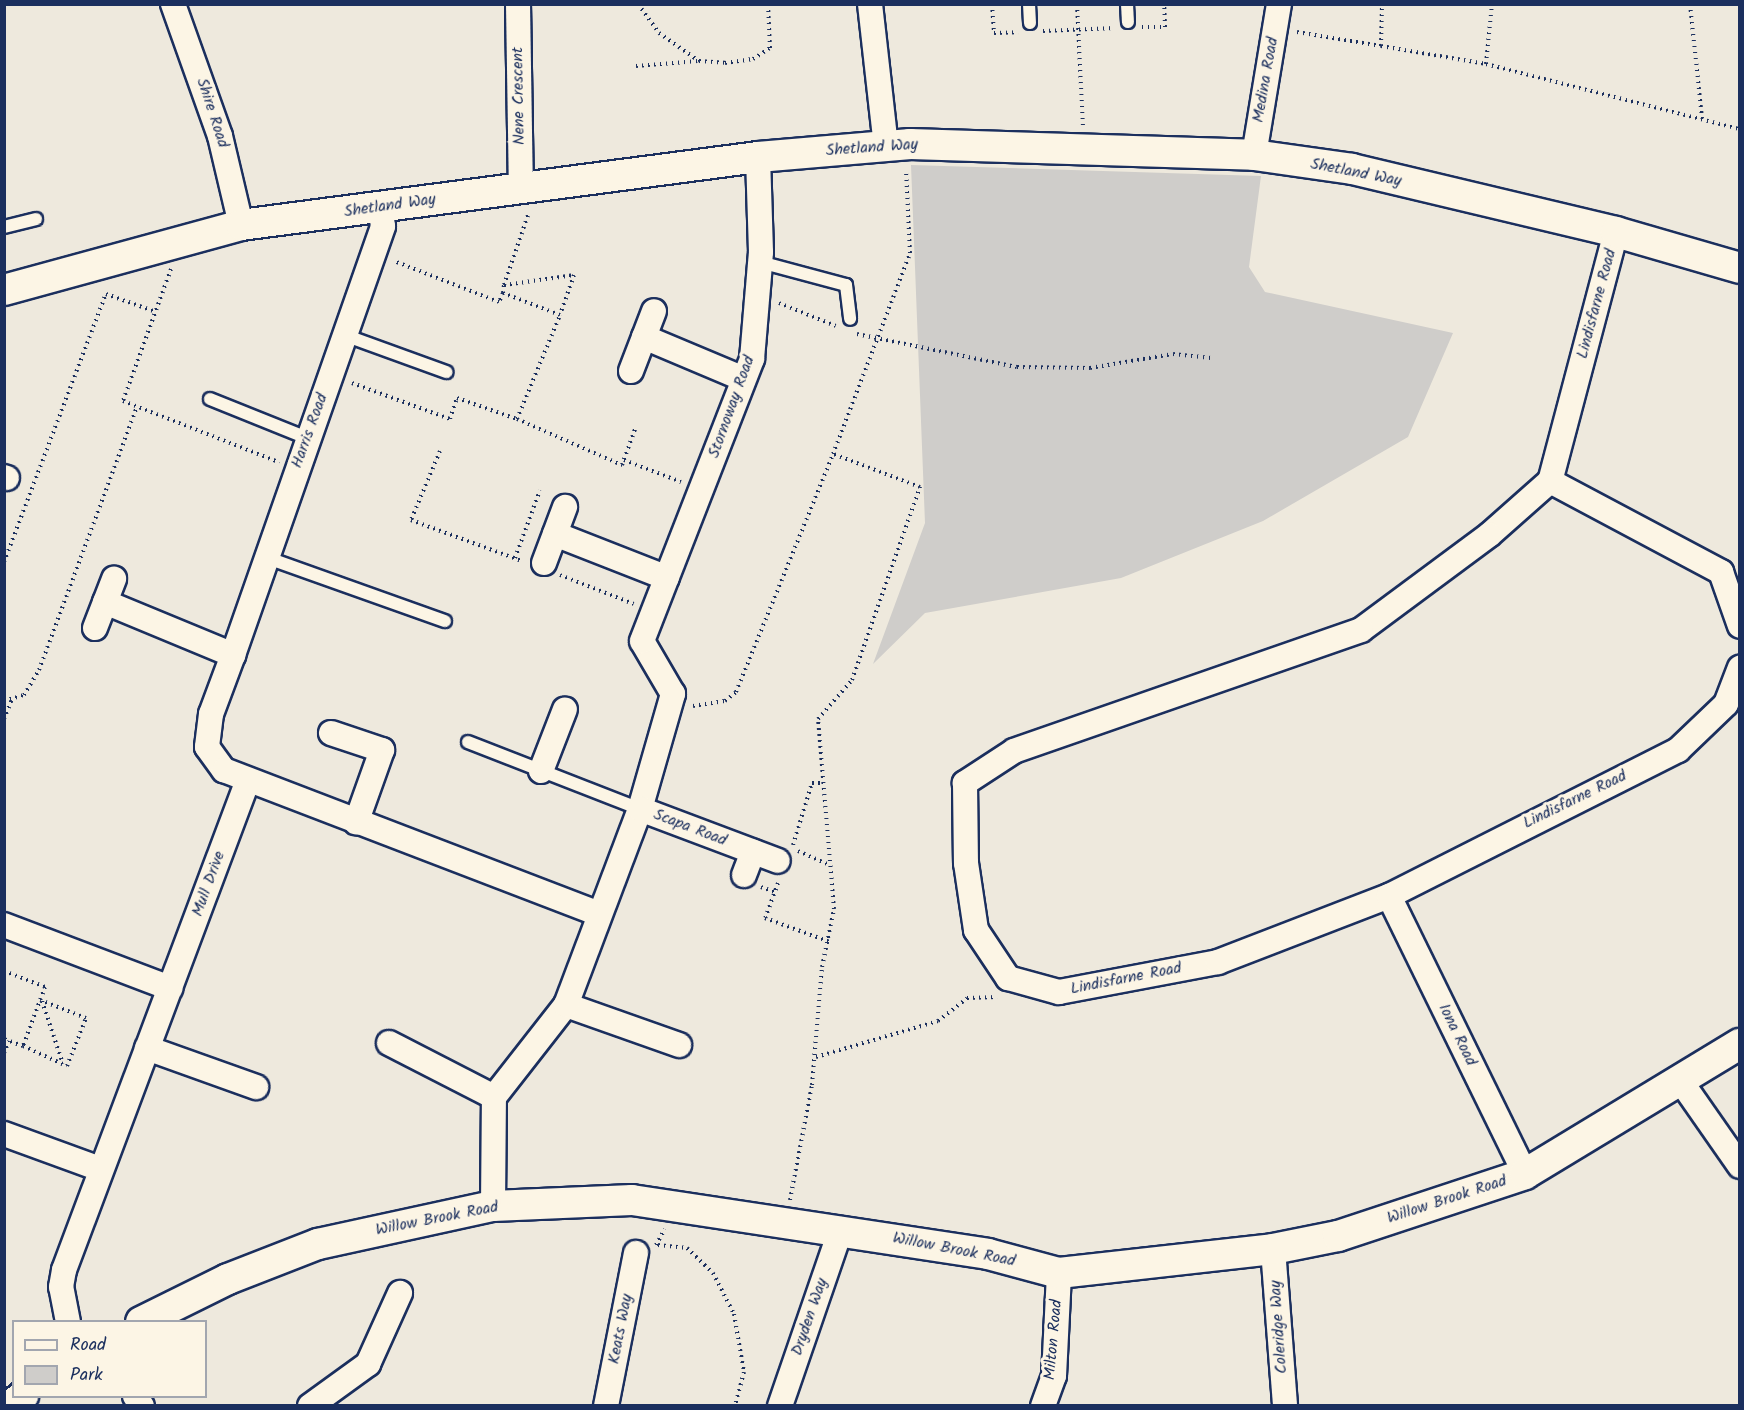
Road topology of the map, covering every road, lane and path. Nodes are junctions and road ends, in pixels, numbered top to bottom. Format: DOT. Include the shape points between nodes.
graph roads {
  1 [pos="173,4"];
  2 [pos="518,4"];
  3 [pos="638,4"];
  4 [pos="768,4"];
  5 [pos="870,4"];
  6 [pos="992,4"];
  7 [pos="1029,4"];
  8 [pos="1077,4"];
  9 [pos="1127,4"];
  10 [pos="1164,4"];
  11 [pos="1279,4"];
  12 [pos="1382,4"];
  13 [pos="1492,4"];
  14 [pos="1690,4"];
  15 [pos="1030,23"];
  16 [pos="1126,26"];
  17 [pos="1275,29"];
  18 [pos="1078,30"];
  19 [pos="1381,46"];
  20 [pos="699,61"];
  21 [pos="1486,64"];
  22 [pos="636,66"];
  23 [pos="1702,118"];
  24 [pos="1740,129"];
  25 [pos="895,145"];
  26 [pos="1084,147"];
  27 [pos="1254,155"];
  28 [pos="758,158"];
  29 [pos="526,187"];
  30 [pos="380,208"];
  31 [pos="36,219"];
  32 [pos="241,225"];
  33 [pos="4,227"];
  34 [pos="1616,232"];
  35 [pos="181,241"];
  36 [pos="373,253"];
  37 [pos="760,262"];
  38 [pos="1740,268"];
  39 [pos="504,285"];
  40 [pos="4,290"];
  41 [pos="503,293"];
  42 [pos="759,295"];
  43 [pos="654,311"];
  44 [pos="156,312"];
  45 [pos="560,315"];
  46 [pos="850,319"];
  47 [pos="344,335"];
  48 [pos="644,337"];
  49 [pos="876,341"];
  50 [pos="1211,358"];
  51 [pos="631,371"];
  52 [pos="446,372"];
  53 [pos="330,375"];
  54 [pos="744,379"];
  55 [pos="210,399"];
  56 [pos="137,407"];
  57 [pos="517,419"];
  58 [pos="635,429"];
  59 [pos="308,438"];
  60 [pos="440,451"];
  61 [pos="832,454"];
  62 [pos="624,460"];
  63 [pos="297,469"];
  64 [pos="1550,481"];
  65 [pos="701,489"];
  66 [pos="540,490"];
  67 [pos="565,507"];
  68 [pos="555,534"];
  69 [pos="265,557"];
  70 [pos="515,558"];
  71 [pos="4,562"];
  72 [pos="544,567"];
  73 [pos="667,578"];
  74 [pos="114,579"];
  75 [pos="1734,589"];
  76 [pos="105,602"];
  77 [pos="654,611"];
  78 [pos="445,621"];
  79 [pos="1740,626"];
  80 [pos="95,628"];
  81 [pos="233,654"];
  82 [pos="1740,668"];
  83 [pos="12,699"];
  84 [pos="4,701"];
  85 [pos="565,708"];
  86 [pos="672,710"];
  87 [pos="4,719"];
  88 [pos="331,733"];
  89 [pos="468,742"];
  90 [pos="541,771"];
  91 [pos="248,780"];
  92 [pos="822,783"];
  93 [pos="640,808"];
  94 [pos="356,823"];
  95 [pos="753,852"];
  96 [pos="785,859"];
  97 [pos="827,864"];
  98 [pos="744,875"];
  99 [pos="1389,897"];
  100 [pos="597,913"];
  101 [pos="4,925"];
  102 [pos="830,942"];
  103 [pos="4,971"];
  104 [pos="1036,986"];
  105 [pos="170,988"];
  106 [pos="41,1001"];
  107 [pos="566,1005"];
  108 [pos="7,1040"];
  109 [pos="389,1043"];
  110 [pos="1740,1044"];
  111 [pos="23,1046"];
  112 [pos="679,1046"];
  113 [pos="147,1048"];
  114 [pos="4,1053"];
  115 [pos="816,1057"];
  116 [pos="63,1065"];
  117 [pos="1682,1083"];
  118 [pos="256,1087"];
  119 [pos="494,1097"];
  120 [pos="4,1134"];
  121 [pos="1740,1166"];
  122 [pos="100,1169"];
  123 [pos="1525,1174"];
  124 [pos="493,1206"];
  125 [pos="675,1206"];
  126 [pos="786,1222"];
  127 [pos="841,1229"];
  128 [pos="647,1249"];
  129 [pos="1273,1249"];
  130 [pos="1059,1273"];
  131 [pos="400,1293"];
  132 [pos="68,1320"];
  133 [pos="145,1320"];
  134 [pos="310,1406"];
  135 [pos="606,1406"];
  136 [pos="735,1406"];
  137 [pos="780,1406"];
  138 [pos="1043,1406"];
  139 [pos="1286,1406"];
  1 -- 32 [label="street, Shire Road" via="220,136"];
  2 -- 29 [label="street, Nene Crescent"];
  3 -- 20 [label="path" via="659,33"];
  4 -- 20 [label="path" via="770,48 753,59"];
  5 -- 25 [label="street"];
  6 -- 18 [label="path" via="994,33"];
  7 -- 15 [label="lane"];
  8 -- 18 [label="path"];
  9 -- 16 [label="lane"];
  10 -- 16 [label="path" via="1165,27"];
  11 -- 17 [label="street, Medina Road"];
  12 -- 19 [label="path"];
  13 -- 21 [label="path"];
  14 -- 23 [label="path"];
  16 -- 18 [label="path"];
  17 -- 19 [label="path"];
  17 -- 27 [label="street, Medina Road"];
  18 -- 26 [label="path"];
  19 -- 21 [label="path"];
  20 -- 22 [label="path"];
  21 -- 23 [label="path"];
  23 -- 24 [label="path"];
  25 -- 26 [label="street, Shetland Way"];
  25 -- 28 [label="street, Shetland Way"];
  25 -- 49 [label="path" via="910,253"];
  26 -- 27 [label="street, Shetland Way"];
  27 -- 34 [label="street, Shetland Way" via="1352,169"];
  28 -- 29 [label="street, Shetland Way"];
  28 -- 37 [label="street, Stornoway Road"];
  29 -- 30 [label="street, Shetland Way"];
  29 -- 39 [label="path" via="533,202"];
  30 -- 32 [label="street, Shetland Way"];
  30 -- 36 [label="street, Harris Road" via="383,226"];
  31 -- 33 [label="lane"];
  32 -- 35 [label="street, Shetland Way"];
  34 -- 38 [label="street, Shetland Way"];
  34 -- 64 [label="street, Lindisfarne Road"];
  35 -- 40 [label="street, Shetland Way"];
  35 -- 44 [label="path"];
  36 -- 41 [label="path" via="500,302"];
  36 -- 47 [label="street, Harris Road"];
  37 -- 42 [label="street, Stornoway Road"];
  37 -- 46 [label="lane" via="846,285"];
  39 -- 41 [label="path"];
  39 -- 45 [label="path" via="574,275"];
  41 -- 45 [label="path"];
  42 -- 49 [label="path"];
  42 -- 54 [label="street, Stornoway Road" via="752,359"];
  43 -- 48 [label="street"];
  44 -- 56 [label="path" via="123,401"];
  44 -- 71 [label="path" via="106,294"];
  45 -- 57 [label="path"];
  47 -- 52 [label="lane"];
  47 -- 53 [label="street, Harris Road"];
  48 -- 51 [label="street"];
  48 -- 54 [label="street"];
  49 -- 50 [label="path" via="1017,367 1090,368 1173,354"];
  49 -- 61 [label="path"];
  53 -- 57 [label="path" via="450,419 457,398"];
  53 -- 59 [label="street, Harris Road"];
  54 -- 65 [label="street, Stornoway Road"];
  55 -- 59 [label="lane"];
  56 -- 63 [label="path"];
  56 -- 83 [label="path" via="39,670 24,695"];
  57 -- 62 [label="path" via="622,465"];
  58 -- 62 [label="path"];
  59 -- 63 [label="street, Harris Road"];
  60 -- 70 [label="path" via="411,520"];
  61 -- 86 [label="path" via="736,692 725,701"];
  61 -- 92 [label="path" via="920,487 852,680 818,719"];
  62 -- 65 [label="path"];
  63 -- 69 [label="street, Harris Road"];
  64 -- 75 [label="street" via="1721,572"];
  64 -- 104 [label="street, Lindisfarne Road" via="1490,535 1361,630 1014,751 965,783 966,863 976,930 1008,978"];
  65 -- 73 [label="street, Stornoway Road"];
  66 -- 70 [label="path"];
  67 -- 68 [label="street"];
  68 -- 72 [label="street"];
  68 -- 73 [label="street"];
  69 -- 78 [label="lane"];
  69 -- 81 [label="street, Harris Road"];
  70 -- 72 [label="path"];
  72 -- 77 [label="path"];
  73 -- 77 [label="street, Stornoway Road"];
  74 -- 76 [label="street"];
  75 -- 79 [label="street"];
  76 -- 80 [label="street"];
  76 -- 81 [label="street"];
  77 -- 86 [label="street, Stornoway Road" via="642,641 674,694"];
  81 -- 91 [label="street, Harris Road" via="211,714 207,747 224,770"];
  82 -- 99 [label="street, Lindisfarne Road" via="1726,704 1678,750"];
  83 -- 84 [label="path"];
  83 -- 87 [label="path"];
  85 -- 90 [label="street"];
  86 -- 93 [label="street"];
  88 -- 94 [label="street" via="382,750"];
  89 -- 90 [label="lane"];
  90 -- 93 [label="lane"];
  91 -- 94 [label="street, Harris Road"];
  91 -- 105 [label="street, Mull Drive"];
  92 -- 96 [label="path" via="813,783"];
  92 -- 102 [label="path" via="834,909"];
  93 -- 95 [label="street, Scapa Road"];
  93 -- 100 [label="street, Scapa Road"];
  94 -- 100 [label="street, Harris Road"];
  95 -- 96 [label="street, Scapa Road"];
  95 -- 98 [label="street"];
  96 -- 97 [label="path"];
  96 -- 102 [label="path" via="765,918"];
  99 -- 104 [label="street, Lindisfarne Road" via="1218,962 1059,992"];
  99 -- 123 [label="street, Iona Road"];
  100 -- 107 [label="street, Scapa Road"];
  101 -- 105 [label="street"];
  102 -- 115 [label="path" via="822,967"];
  103 -- 106 [label="path" via="45,987"];
  104 -- 115 [label="path" via="1032,996 967,998 938,1021"];
  105 -- 113 [label="street, Mull Drive"];
  106 -- 111 [label="path"];
  106 -- 116 [label="path"];
  106 -- 116 [label="path" via="86,1018 67,1066"];
  107 -- 112 [label="street"];
  107 -- 119 [label="street, Scapa Road"];
  108 -- 111 [label="path"];
  108 -- 114 [label="path"];
  109 -- 119 [label="street"];
  110 -- 117 [label="street, Willow Brook Road"];
  111 -- 116 [label="path"];
  113 -- 118 [label="street"];
  113 -- 122 [label="street, Mull Drive"];
  115 -- 126 [label="path"];
  117 -- 121 [label="street"];
  117 -- 123 [label="street, Willow Brook Road"];
  119 -- 124 [label="street"];
  120 -- 122 [label="street"];
  122 -- 132 [label="street, Mull Drive" via="64,1270 61,1287"];
  123 -- 129 [label="street, Willow Brook Road" via="1338,1236"];
  124 -- 125 [label="street, Willow Brook Road" via="632,1200"];
  124 -- 133 [label="street, Willow Brook Road" via="318,1244 228,1279"];
  125 -- 126 [label="street, Willow Brook Road"];
  125 -- 128 [label="path"];
  126 -- 127 [label="street, Willow Brook Road"];
  127 -- 130 [label="street, Willow Brook Road" via="988,1254"];
  127 -- 137 [label="street, Dryden Way"];
  128 -- 135 [label="street, Keats Way"];
  128 -- 136 [label="path" via="687,1248 713,1273 734,1314 744,1372"];
  129 -- 130 [label="street, Willow Brook Road"];
  129 -- 139 [label="street, Coleridge Way"];
  130 -- 138 [label="street, Milton Road" via="1054,1376"];
  131 -- 134 [label="street" via="368,1364"];
}
